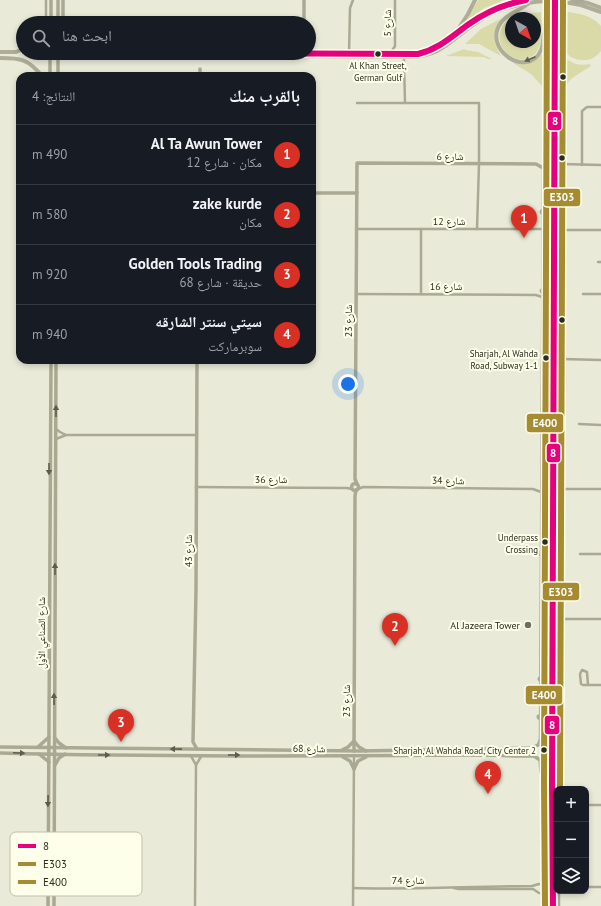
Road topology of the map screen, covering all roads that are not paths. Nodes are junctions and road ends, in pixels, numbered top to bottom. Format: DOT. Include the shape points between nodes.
graph roads {
  1 [pos="46,0"];
  2 [pos="51,0"];
  3 [pos="58,0"];
  4 [pos="63,0"];
  5 [pos="303,0"];
  6 [pos="353,0"];
  7 [pos="395,0"];
  8 [pos="475,0"];
  9 [pos="546,0"];
  10 [pos="555,0"];
  11 [pos="572,0"];
  12 [pos="576,0"];
  13 [pos="581,0"];
  14 [pos="526,1"];
  15 [pos="601,8"];
  16 [pos="601,12"];
  17 [pos="552,13"];
  18 [pos="46,16"];
  19 [pos="50,16"];
  20 [pos="58,16"];
  21 [pos="63,16"];
  22 [pos="303,16"];
  23 [pos="546,26"];
  24 [pos="451,39"];
  25 [pos="395,46"];
  26 [pos="0,52"];
  27 [pos="16,52"];
  28 [pos="316,53"];
  29 [pos="349,54"];
  30 [pos="390,54"];
  31 [pos="400,54"];
  32 [pos="316,56"];
  33 [pos="0,58"];
  34 [pos="16,58"];
  35 [pos="21,60"];
  36 [pos="50,60"];
  37 [pos="58,60"];
  38 [pos="404,60"];
  39 [pos="200,68"];
  40 [pos="38,72"];
  41 [pos="50,72"];
  42 [pos="58,72"];
  43 [pos="200,72"];
  44 [pos="357,103"];
  45 [pos="404,103"];
  46 [pos="601,107"];
  47 [pos="549,148"];
  48 [pos="357,163"];
  49 [pos="479,164"];
  50 [pos="582,164"];
  51 [pos="601,165"];
  52 [pos="543,168"];
  53 [pos="316,193"];
  54 [pos="357,193"];
  55 [pos="548,205"];
  56 [pos="542,212"];
  57 [pos="357,229"];
  58 [pos="421,229"];
  59 [pos="476,229"];
  60 [pos="542,229"];
  61 [pos="562,230"];
  62 [pos="601,230"];
  63 [pos="548,285"];
  64 [pos="554,290"];
  65 [pos="542,291"];
  66 [pos="356,294"];
  67 [pos="421,294"];
  68 [pos="583,294"];
  69 [pos="601,294"];
  70 [pos="536,295"];
  71 [pos="562,295"];
  72 [pos="542,298"];
  73 [pos="562,359"];
  74 [pos="601,360"];
  75 [pos="51,364"];
  76 [pos="56,364"];
  77 [pos="197,364"];
  78 [pos="541,420"];
  79 [pos="579,424"];
  80 [pos="601,425"];
  81 [pos="546,427"];
  82 [pos="56,429"];
  83 [pos="66,434"];
  84 [pos="196,435"];
  85 [pos="56,439"];
  86 [pos="553,465"];
  87 [pos="561,473"];
  88 [pos="546,479"];
  89 [pos="541,484"];
  90 [pos="195,487"];
  91 [pos="355,487"];
  92 [pos="533,489"];
  93 [pos="561,489"];
  94 [pos="601,489"];
  95 [pos="541,493"];
  96 [pos="560,502"];
  97 [pos="553,513"];
  98 [pos="546,546"];
  99 [pos="540,553"];
  100 [pos="580,554"];
  101 [pos="601,554"];
  102 [pos="560,619"];
  103 [pos="601,619"];
  104 [pos="547,673"];
  105 [pos="540,679"];
  106 [pos="588,685"];
  107 [pos="601,685"];
  108 [pos="539,717"];
  109 [pos="547,725"];
  110 [pos="49,737"];
  111 [pos="55,738"];
  112 [pos="354,741"];
  113 [pos="193,742"];
  114 [pos="538,745"];
  115 [pos="0,747"];
  116 [pos="38,747"];
  117 [pos="49,748"];
  118 [pos="55,748"];
  119 [pos="66,748"];
  120 [pos="509,748"];
  121 [pos="189,749"];
  122 [pos="197,749"];
  123 [pos="470,749"];
  124 [pos="341,750"];
  125 [pos="354,751"];
  126 [pos="367,751"];
  127 [pos="0,753"];
  128 [pos="559,753"];
  129 [pos="39,754"];
  130 [pos="49,754"];
  131 [pos="55,754"];
  132 [pos="65,754"];
  133 [pos="191,755"];
  134 [pos="202,755"];
  135 [pos="508,755"];
  136 [pos="341,756"];
  137 [pos="354,756"];
  138 [pos="367,756"];
  139 [pos="417,756"];
  140 [pos="49,762"];
  141 [pos="196,765"];
  142 [pos="55,766"];
  143 [pos="354,769"];
  144 [pos="547,779"];
  145 [pos="552,784"];
  146 [pos="560,786"];
  147 [pos="589,805"];
  148 [pos="601,805"];
  149 [pos="554,822"];
  150 [pos="49,832"];
  151 [pos="55,832"];
  152 [pos="552,832"];
  153 [pos="353,882"];
  154 [pos="539,884"];
  155 [pos="353,887"];
  156 [pos="589,887"];
  157 [pos="601,887"];
  158 [pos="361,888"];
  159 [pos="453,888"];
  160 [pos="353,893"];
  161 [pos="539,893"];
  162 [pos="559,894"];
  163 [pos="48,896"];
  164 [pos="54,896"];
  165 [pos="547,900"];
  166 [pos="48,906"];
  167 [pos="54,906"];
  168 [pos="195,906"];
  169 [pos="353,906"];
  170 [pos="543,906"];
  171 [pos="548,906"];
  172 [pos="553,906"];
  173 [pos="559,906"];
  1 -- 18 [label="street"];
  2 -- 19 [label="main road"];
  3 -- 20 [label="main road"];
  4 -- 21 [label="street"];
  5 -- 22 [label="street"];
  6 -- 29 [label="street" via="350,8"];
  7 -- 25 [label="street, شارع 5"];
  8 -- 24 [label="main road"];
  9 -- 14 [label="main road"];
  9 -- 16 [label="main road, bridge" via="581,5"];
  9 -- 17 [label="highway"];
  9 -- 23 [label="main road"];
  10 -- 17 [label="highway"];
  11 -- 12 [label="main road"];
  12 -- 13 [label="highway"];
  12 -- 15 [label="main road"];
  23 -- 14 [label="main road, one-way" via="542,48 532,59 524,62 514,60 501,51 497,38 498,29 501,23"];
  14 -- 24 [label="main road" via="508,4 488,12"];
  14 -- 32 [label="main road" via="489,15 437,52 423,56"];
  17 -- 47 [label="highway"];
  17 -- 64 [label="highway"];
  23 -- 47 [label="main road" via="546,136"];
  24 -- 31 [label="main road" via="427,52"];
  25 -- 30 [label="street, شارع 5"];
  25 -- 31 [label="street, شارع 5"];
  26 -- 27 [label="main road"];
  28 -- 29 [label="main road"];
  29 -- 30 [label="main road"];
  30 -- 31 [label="main road"];
  33 -- 34 [label="main road"];
  35 -- 40 [label="main road"];
  36 -- 41 [label="main road"];
  37 -- 42 [label="main road"];
  38 -- 45 [label="street"];
  39 -- 43 [label="street"];
  44 -- 45 [label="street"];
  45 -- 49 [label="street" via="479,103"];
  46 -- 50 [label="street" via="587,107 582,111"];
  47 -- 55 [label="highway"];
  48 -- 49 [label="street, شارع 6"];
  48 -- 54 [label="street, شارع 23"];
  49 -- 52 [label="street, شارع 6" via="536,164"];
  49 -- 59 [label="street"];
  50 -- 51 [label="street"];
  50 -- 61 [label="street" via="562,164"];
  52 -- 56 [label="street"];
  53 -- 54 [label="street"];
  54 -- 57 [label="street, شارع 23"];
  55 -- 56 [label="highway"];
  55 -- 63 [label="highway"];
  56 -- 60 [label="street"];
  57 -- 58 [label="street, شارع 12"];
  57 -- 66 [label="street, شارع 23"];
  58 -- 59 [label="street, شارع 12"];
  58 -- 67 [label="street"];
  59 -- 60 [label="street, شارع 12"];
  60 -- 65 [label="street"];
  61 -- 62 [label="street"];
  61 -- 71 [label="street"];
  63 -- 65 [label="highway"];
  63 -- 81 [label="highway"];
  64 -- 71 [label="highway"];
  64 -- 86 [label="highway"];
  65 -- 70 [label="street"];
  65 -- 72 [label="street"];
  66 -- 67 [label="street, شارع 16"];
  66 -- 91 [label="street, شارع 23"];
  67 -- 70 [label="street, شارع 16"];
  68 -- 69 [label="street"];
  70 -- 72 [label="street, شارع 16"];
  71 -- 73 [label="street"];
  72 -- 78 [label="street"];
  73 -- 74 [label="street"];
  73 -- 87 [label="street"];
  75 -- 110 [label="main road, شارع الصناعي الأول, one-way"];
  82 -- 76 [label="main road, شارع الصناعي الأول, one-way"];
  77 -- 84 [label="street, شارع 43"];
  78 -- 81 [label="highway"];
  78 -- 89 [label="street"];
  79 -- 80 [label="street"];
  81 -- 88 [label="highway"];
  82 -- 83 [label="street"];
  82 -- 85 [label="main road, شارع الصناعي الأول"];
  83 -- 84 [label="street"];
  83 -- 85 [label="street"];
  84 -- 90 [label="street, شارع 43"];
  111 -- 85 [label="main road, شارع الصناعي الأول, one-way"];
  86 -- 87 [label="highway"];
  86 -- 97 [label="highway"];
  87 -- 93 [label="street"];
  88 -- 89 [label="highway"];
  88 -- 98 [label="highway"];
  89 -- 92 [label="street"];
  89 -- 95 [label="street"];
  90 -- 91 [label="street, شارع 36"];
  90 -- 113 [label="street, شارع 43"];
  91 -- 92 [label="street, شارع 34"];
  91 -- 112 [label="street, شارع 23"];
  92 -- 95 [label="street, شارع 34"];
  93 -- 94 [label="street"];
  93 -- 96 [label="street"];
  95 -- 99 [label="street"];
  96 -- 97 [label="highway"];
  96 -- 102 [label="street"];
  97 -- 145 [label="highway"];
  98 -- 99 [label="highway"];
  98 -- 104 [label="highway"];
  99 -- 105 [label="street"];
  100 -- 101 [label="street"];
  102 -- 103 [label="street"];
  102 -- 128 [label="street"];
  104 -- 105 [label="highway"];
  104 -- 109 [label="highway"];
  105 -- 108 [label="street"];
  106 -- 106 [label="street" via="588,672 582,670 580,684"];
  106 -- 107 [label="street"];
  108 -- 109 [label="highway"];
  108 -- 114 [label="street"];
  109 -- 144 [label="highway"];
  110 -- 116 [label="main road"];
  110 -- 117 [label="main road, شارع الصناعي الأول"];
  111 -- 118 [label="main road, شارع الصناعي الأول"];
  111 -- 119 [label="main road"];
  112 -- 124 [label="street"];
  112 -- 125 [label="street, شارع 23"];
  112 -- 126 [label="street"];
  113 -- 121 [label="street, شارع 43"];
  113 -- 122 [label="street"];
  114 -- 120 [label="street, شارع 68" via="532,748"];
  115 -- 116 [label="street, شارع 68"];
  116 -- 117 [label="street, شارع 68"];
  117 -- 118 [label="street, شارع 68"];
  117 -- 130 [label="main road, شارع الصناعي الأول"];
  118 -- 119 [label="street, شارع 68"];
  118 -- 131 [label="main road, شارع الصناعي الأول"];
  121 -- 119 [label="street, شارع 68, one-way"];
  120 -- 123 [label="street, شارع 68"];
  120 -- 135 [label="street" via="515,752"];
  121 -- 122 [label="street, شارع 68"];
  122 -- 124 [label="street, شارع 68"];
  123 -- 126 [label="street, شارع 68"];
  123 -- 139 [label="street" via="462,752 424,752"];
  124 -- 125 [label="street, شارع 68"];
  125 -- 126 [label="street, شارع 68"];
  125 -- 137 [label="street, شارع 23"];
  127 -- 129 [label="street, شارع 68, one-way"];
  128 -- 145 [label="highway"];
  128 -- 146 [label="street"];
  129 -- 130 [label="street, شارع 68"];
  129 -- 140 [label="main road"];
  130 -- 131 [label="street, شارع 68"];
  130 -- 140 [label="main road, شارع الصناعي الأول"];
  131 -- 132 [label="street, شارع 68"];
  131 -- 142 [label="main road, شارع الصناعي الأول"];
  132 -- 133 [label="street, شارع 68, one-way"];
  132 -- 142 [label="main road" via="59,758"];
  133 -- 134 [label="street, شارع 68"];
  133 -- 141 [label="street"];
  134 -- 136 [label="street, شارع 68, one-way"];
  134 -- 141 [label="street"];
  135 -- 139 [label="street, شارع 68"];
  135 -- 144 [label="street, شارع 68" via="538,757 541,772"];
  136 -- 137 [label="street, شارع 68"];
  136 -- 143 [label="street" via="350,762"];
  137 -- 138 [label="street, شارع 68"];
  137 -- 143 [label="street, شارع 23"];
  138 -- 139 [label="street, شارع 68"];
  138 -- 143 [label="street" via="358,762"];
  140 -- 150 [label="main road, شارع الصناعي الأول, one-way"];
  141 -- 168 [label="street"];
  142 -- 151 [label="main road, شارع الصناعي الأول"];
  143 -- 153 [label="street, شارع 23"];
  144 -- 165 [label="highway"];
  145 -- 152 [label="highway"];
  147 -- 148 [label="street"];
  149 -- 152 [label="highway"];
  152 -- 172 [label="highway"];
  153 -- 155 [label="street, شارع 23"];
  153 -- 158 [label="street"];
  154 -- 159 [label="street, شارع 74"];
  155 -- 158 [label="street, شارع 74"];
  155 -- 160 [label="street, شارع 23"];
  156 -- 157 [label="street"];
  158 -- 159 [label="street, شارع 74"];
  158 -- 160 [label="street"];
  159 -- 161 [label="street, شارع 74" via="532,889"];
  160 -- 169 [label="street, شارع 23"];
  162 -- 173 [label="street"];
  163 -- 166 [label="main road, شارع الصناعي الأول, one-way"];
  164 -- 167 [label="main road, شارع الصناعي الأول"];
  165 -- 170 [label="highway"];
  165 -- 171 [label="highway"];
}
